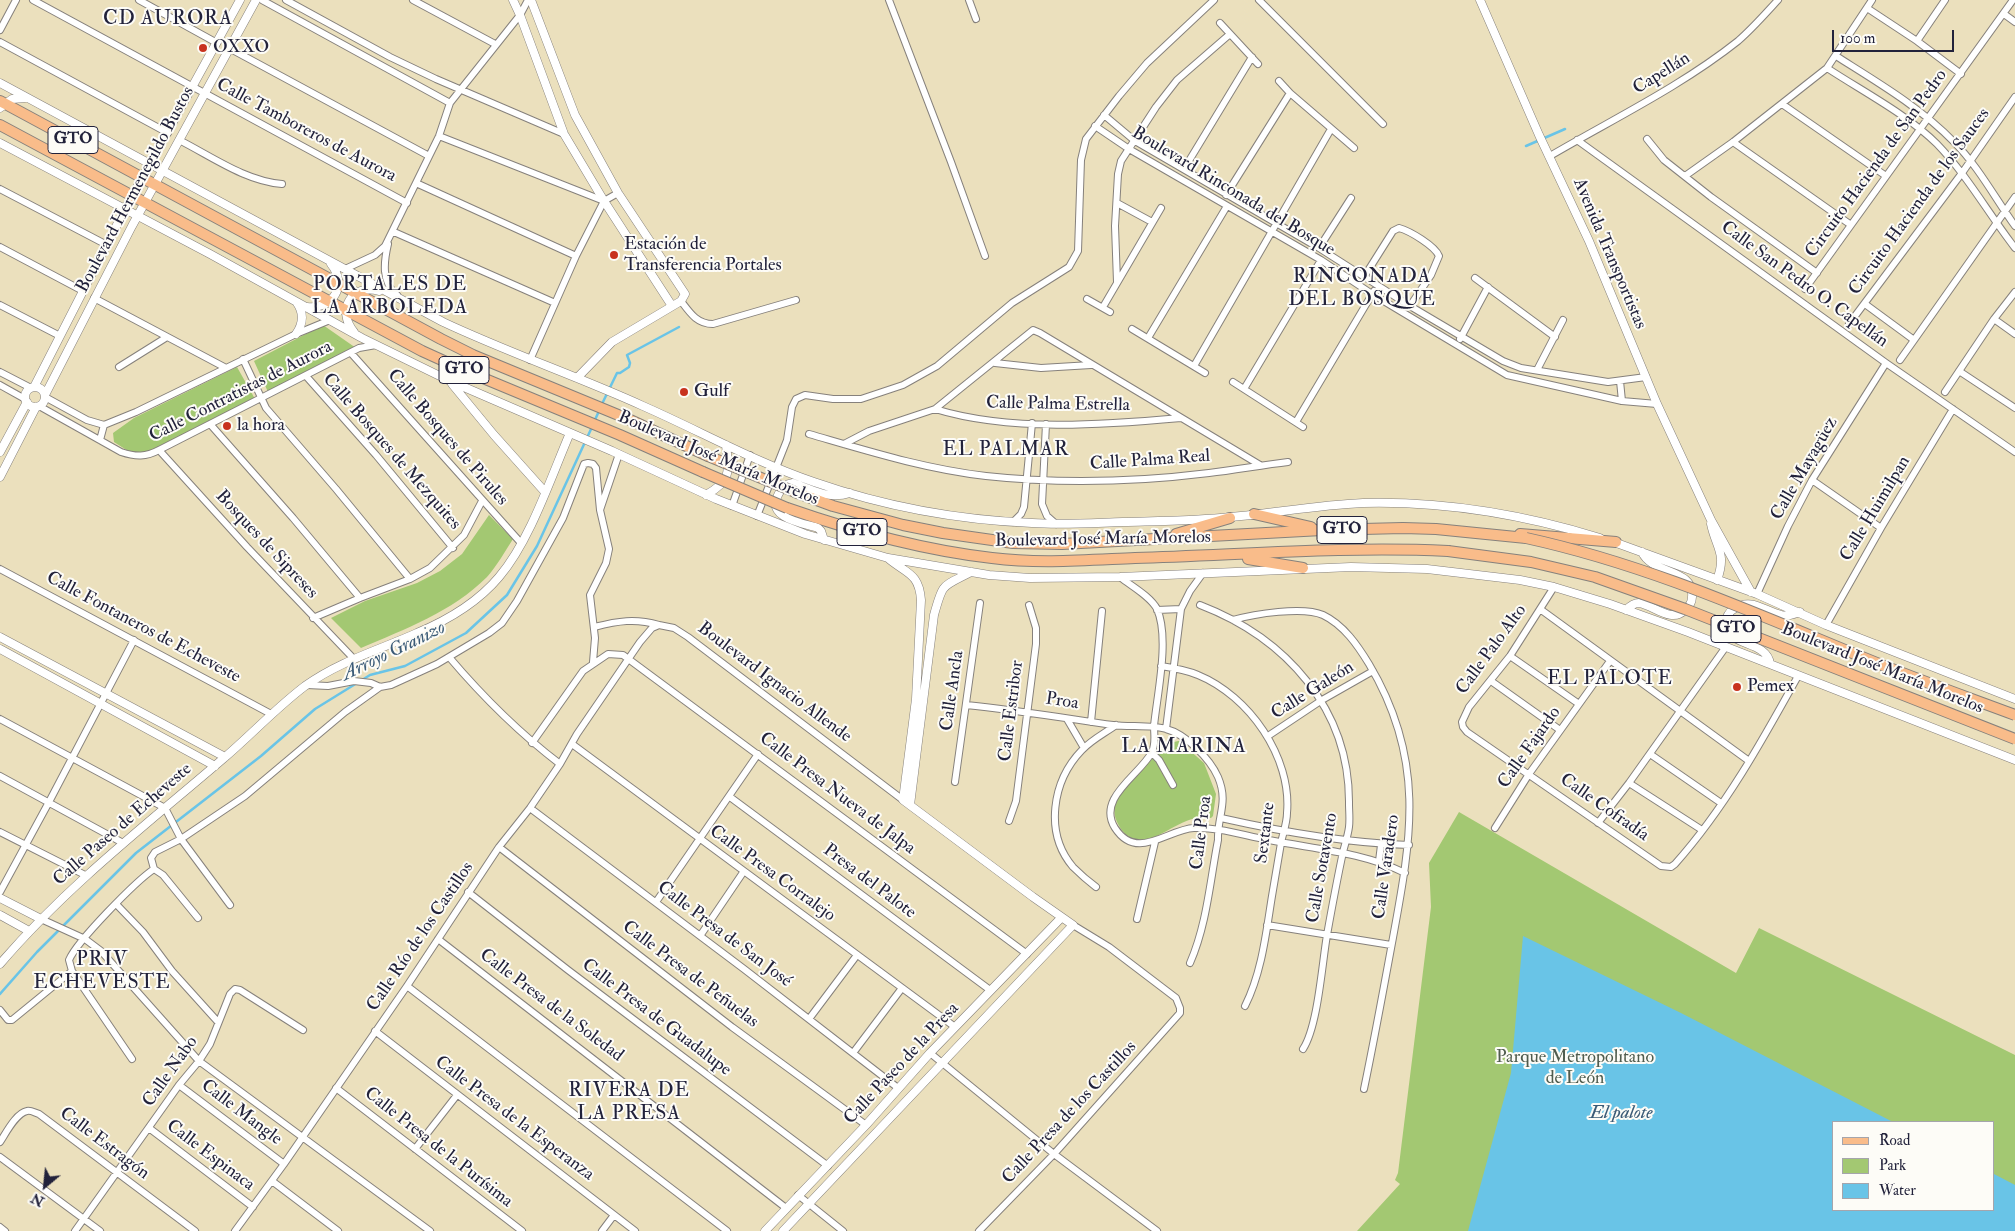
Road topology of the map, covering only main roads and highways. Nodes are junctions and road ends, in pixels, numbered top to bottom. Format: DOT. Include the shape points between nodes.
graph roads {
  1 [pos="1,104"];
  2 [pos="0,125"];
  3 [pos="1254,514"];
  4 [pos="1230,518"];
  5 [pos="1322,530"];
  6 [pos="1480,534"];
  7 [pos="1158,540"];
  8 [pos="1616,542"];
  9 [pos="1225,555"];
  10 [pos="1303,568"];
  11 [pos="2015,715"];
  12 [pos="2015,739"];
  1 -- 7 [label="main road, Boulevard José María Morelos / GTO, bridge" via="473,355 751,475 833,506 903,525 991,540 1038,544"];
  2 -- 9 [label="main road, Boulevard José María Morelos / GTO, bridge" via="445,362 787,508 854,530 938,550 1016,560"];
  3 -- 5 [label="main road"];
  4 -- 7 [label="main road"];
  5 -- 6 [label="main road, Boulevard José María Morelos / GTO" via="1403,528"];
  5 -- 7 [label="main road, Boulevard José María Morelos / GTO"];
  6 -- 8 [label="main road" via="1544,535"];
  6 -- 11 [label="main road, Boulevard José María Morelos / GTO, bridge" via="1526,538 1637,567"];
  9 -- 10 [label="main road"];
  9 -- 12 [label="main road, Boulevard José María Morelos / GTO, bridge" via="1448,551 1530,562 1595,577 1685,608"];
}
